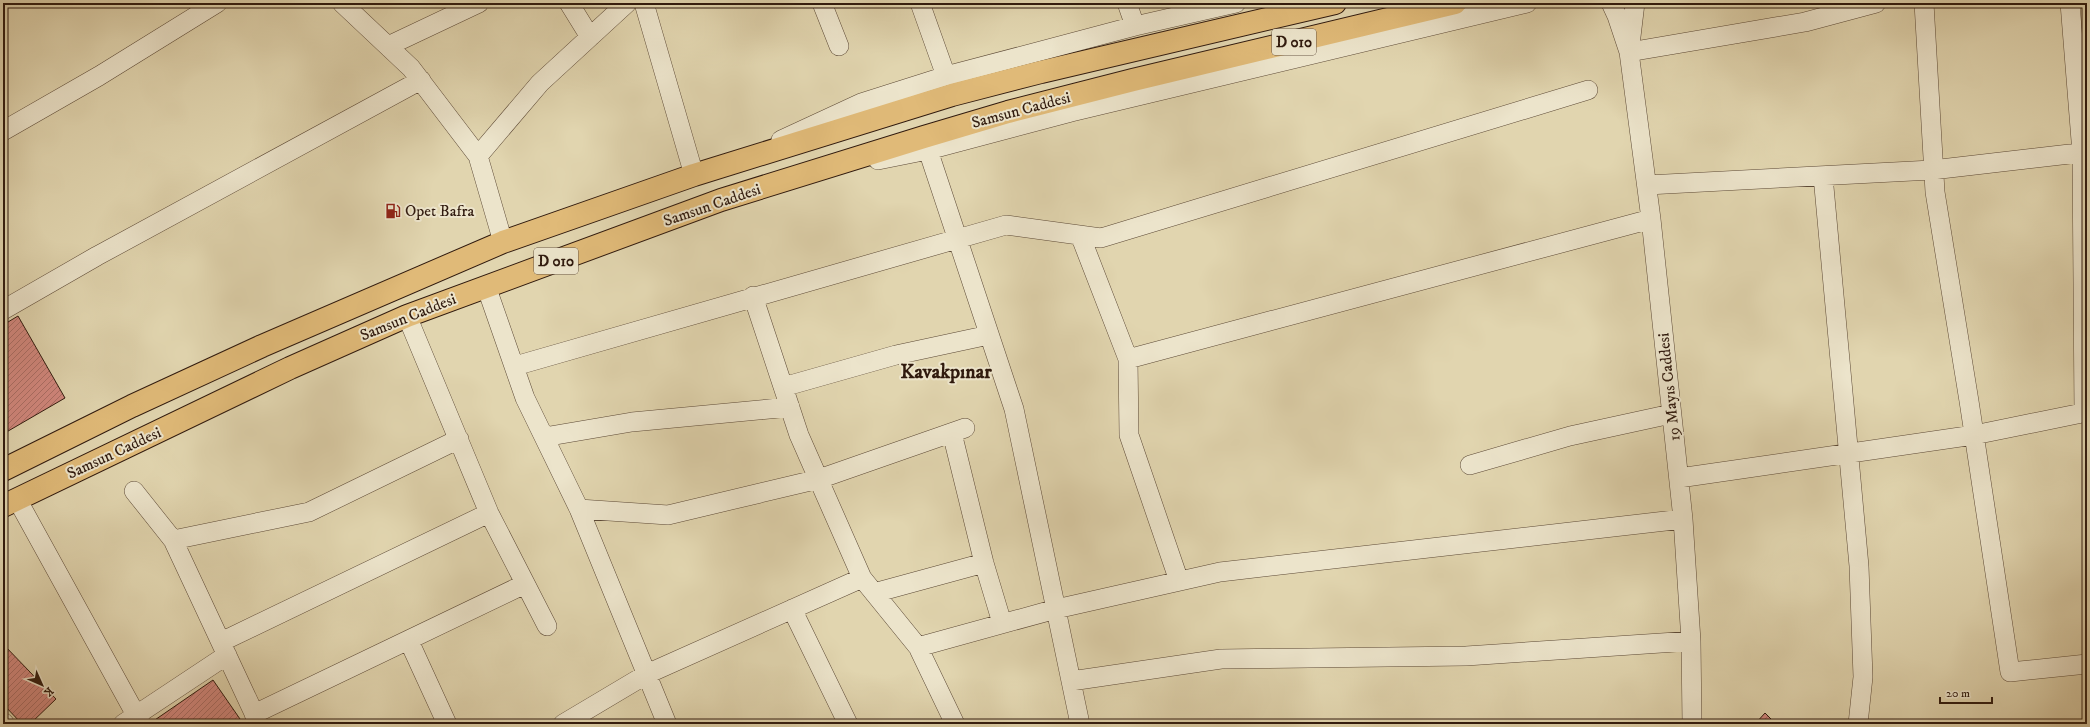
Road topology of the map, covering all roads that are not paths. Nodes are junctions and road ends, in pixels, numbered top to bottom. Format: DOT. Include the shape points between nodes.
graph roads {
  1 [pos="217,3"];
  2 [pos="342,3"];
  3 [pos="479,3"];
  4 [pos="569,3"];
  5 [pos="627,3"];
  6 [pos="644,3"];
  7 [pos="822,3"];
  8 [pos="920,3"];
  9 [pos="1127,3"];
  10 [pos="1236,3"];
  11 [pos="1335,3"];
  12 [pos="1455,3"];
  13 [pos="1527,3"];
  14 [pos="1610,3"];
  15 [pos="1635,3"];
  16 [pos="1876,3"];
  17 [pos="1924,3"];
  18 [pos="2070,3"];
  19 [pos="1135,26"];
  20 [pos="590,37"];
  21 [pos="388,46"];
  22 [pos="839,46"];
  23 [pos="1629,52"];
  24 [pos="946,76"];
  25 [pos="421,80"];
  26 [pos="1588,90"];
  27 [pos="3,131"];
  28 [pos="926,143"];
  29 [pos="2084,153"];
  30 [pos="478,156"];
  31 [pos="738,160"];
  32 [pos="1932,170"];
  33 [pos="694,175"];
  34 [pos="1823,176"];
  35 [pos="1647,185"];
  36 [pos="1651,219"];
  37 [pos="1080,235"];
  38 [pos="957,239"];
  39 [pos="503,242"];
  40 [pos="486,286"];
  41 [pos="753,296"];
  42 [pos="3,310"];
  43 [pos="407,316"];
  44 [pos="989,335"];
  45 [pos="1128,360"];
  46 [pos="515,366"];
  47 [pos="783,387"];
  48 [pos="790,407"];
  49 [pos="2085,412"];
  50 [pos="1671,414"];
  51 [pos="1974,435"];
  52 [pos="544,437"];
  53 [pos="459,439"];
  54 [pos="1849,453"];
  55 [pos="1470,464"];
  56 [pos="3,470"];
  57 [pos="1679,478"];
  58 [pos="819,479"];
  59 [pos="134,491"];
  60 [pos="10,503"];
  61 [pos="579,509"];
  62 [pos="488,513"];
  63 [pos="1684,519"];
  64 [pos="173,540"];
  65 [pos="984,563"];
  66 [pos="862,578"];
  67 [pos="1179,581"];
  68 [pos="525,584"];
  69 [pos="874,593"];
  70 [pos="792,609"];
  71 [pos="1056,609"];
  72 [pos="1002,623"];
  73 [pos="547,626"];
  74 [pos="408,640"];
  75 [pos="1691,641"];
  76 [pos="918,647"];
  77 [pos="224,649"];
  78 [pos="2087,664"];
  79 [pos="647,674"];
  80 [pos="1071,681"];
  81 [pos="256,719"];
  82 [pos="133,721"];
  83 [pos="3,722"];
  84 [pos="5,724"];
  85 [pos="447,724"];
  86 [pos="563,724"];
  87 [pos="667,724"];
  88 [pos="848,724"];
  89 [pos="955,724"];
  90 [pos="1080,724"];
  91 [pos="1692,724"];
  92 [pos="1858,724"];
  1 -- 27 [label="street" via="99,76"];
  2 -- 21 [label="street"];
  3 -- 21 [label="street"];
  4 -- 20 [label="street"];
  5 -- 20 [label="street"];
  6 -- 33 [label="street"];
  7 -- 22 [label="street"];
  8 -- 24 [label="street"];
  9 -- 19 [label="street"];
  10 -- 19 [label="street"];
  11 -- 31 [label="highway, Samsun Caddesi / D 010" via="952,95"];
  12 -- 28 [label="highway, Samsun Caddesi / D 010" via="1133,80"];
  13 -- 28 [label="street" via="1071,112"];
  14 -- 23 [label="street, 19 Mayıs Caddesi"];
  15 -- 23 [label="street, 19 Mayıs Caddesi"];
  16 -- 23 [label="street" via="1805,22"];
  17 -- 32 [label="street"];
  18 -- 29 [label="street"];
  19 -- 24 [label="street"];
  20 -- 30 [label="street" via="540,83"];
  21 -- 25 [label="street"];
  23 -- 35 [label="street, 19 Mayıs Caddesi"];
  24 -- 31 [label="street" via="861,103"];
  25 -- 30 [label="street"];
  25 -- 42 [label="street"];
  26 -- 37 [label="street" via="1101,238"];
  28 -- 38 [label="street"];
  28 -- 40 [label="highway, Samsun Caddesi / D 010" via="802,175 721,200"];
  29 -- 32 [label="street"];
  29 -- 49 [label="street"];
  30 -- 39 [label="street"];
  31 -- 33 [label="highway, Samsun Caddesi / D 010"];
  32 -- 34 [label="street"];
  32 -- 51 [label="street"];
  33 -- 39 [label="highway, Samsun Caddesi / D 010"];
  34 -- 35 [label="street"];
  34 -- 54 [label="street"];
  35 -- 36 [label="street, 19 Mayıs Caddesi"];
  36 -- 45 [label="street"];
  36 -- 50 [label="street, 19 Mayıs Caddesi"];
  37 -- 38 [label="street" via="1006,225"];
  37 -- 45 [label="street"];
  38 -- 41 [label="street"];
  38 -- 44 [label="street"];
  39 -- 56 [label="highway, Samsun Caddesi / D 010" via="262,346 132,406"];
  40 -- 43 [label="highway, Samsun Caddesi / D 010"];
  40 -- 46 [label="street"];
  41 -- 46 [label="street"];
  41 -- 47 [label="street"];
  43 -- 53 [label="street"];
  43 -- 60 [label="highway, Samsun Caddesi / D 010" via="290,368"];
  44 -- 47 [label="street" via="896,355"];
  44 -- 71 [label="street" via="1014,409"];
  45 -- 67 [label="street" via="1129,435"];
  46 -- 52 [label="street" via="525,398"];
  47 -- 48 [label="street"];
  48 -- 52 [label="street" via="632,422"];
  48 -- 58 [label="street"];
  49 -- 51 [label="street"];
  50 -- 55 [label="street" via="1570,436"];
  50 -- 57 [label="street, 19 Mayıs Caddesi"];
  51 -- 54 [label="street"];
  51 -- 78 [label="street" via="2010,672"];
  52 -- 61 [label="street"];
  53 -- 62 [label="street"];
  53 -- 64 [label="street" via="309,512"];
  54 -- 57 [label="street"];
  54 -- 92 [label="street" via="1859,566 1863,677"];
  57 -- 63 [label="street, 19 Mayıs Caddesi"];
  58 -- 61 [label="street" via="668,515"];
  58 -- 65 [label="street" via="959,431"];
  58 -- 66 [label="street"];
  59 -- 64 [label="street"];
  60 -- 82 [label="street"];
  61 -- 79 [label="street"];
  62 -- 68 [label="street"];
  62 -- 77 [label="street"];
  63 -- 67 [label="street" via="1220,572"];
  63 -- 75 [label="street, 19 Mayıs Caddesi"];
  64 -- 77 [label="street"];
  65 -- 69 [label="street"];
  65 -- 72 [label="street"];
  66 -- 69 [label="street"];
  66 -- 70 [label="street"];
  67 -- 71 [label="street"];
  68 -- 73 [label="street"];
  68 -- 74 [label="street"];
  69 -- 76 [label="street"];
  70 -- 79 [label="street"];
  70 -- 88 [label="street"];
  71 -- 72 [label="street"];
  71 -- 80 [label="street"];
  72 -- 76 [label="street"];
  74 -- 81 [label="street"];
  74 -- 85 [label="street"];
  75 -- 80 [label="street" via="1466,656 1221,658"];
  75 -- 91 [label="street, 19 Mayıs Caddesi"];
  76 -- 89 [label="street"];
  77 -- 81 [label="street"];
  77 -- 82 [label="street"];
  79 -- 86 [label="street"];
  79 -- 87 [label="street"];
  80 -- 90 [label="street"];
  83 -- 84 [label="street"];
}
